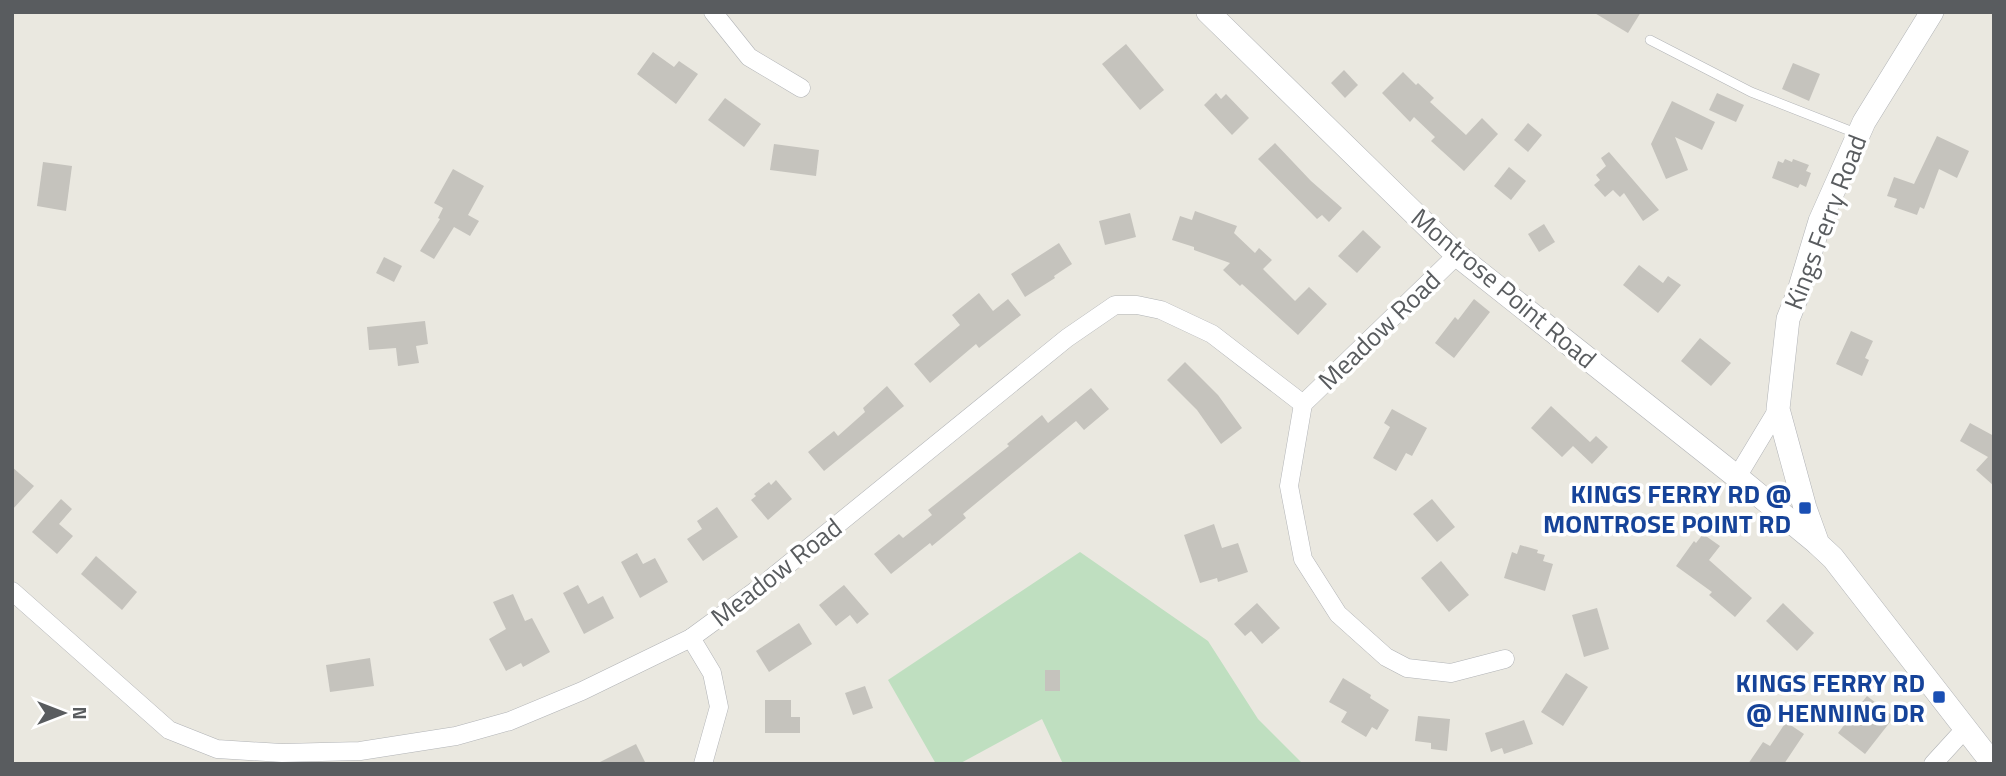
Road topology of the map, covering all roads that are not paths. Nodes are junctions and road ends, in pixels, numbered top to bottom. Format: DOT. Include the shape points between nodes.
graph roads {
  1 [pos="713,12"];
  2 [pos="1208,12"];
  3 [pos="1932,12"];
  4 [pos="1650,40"];
  5 [pos="801,88"];
  6 [pos="1858,134"];
  7 [pos="1457,255"];
  8 [pos="1303,404"];
  9 [pos="1778,409"];
  10 [pos="1737,477"];
  11 [pos="1818,544"];
  12 [pos="12,591"];
  13 [pos="691,638"];
  14 [pos="1505,659"];
  15 [pos="1965,730"];
  16 [pos="703,764"];
  17 [pos="1933,764"];
  18 [pos="1993,764"];
  1 -- 5 [label="street" via="749,57"];
  2 -- 7 [label="street, Montrose Point Road"];
  3 -- 6 [label="street, Kings Ferry Road"];
  4 -- 6 [label="lane" via="1751,92"];
  6 -- 9 [label="street, Kings Ferry Road" via="1819,221 1788,319"];
  7 -- 8 [label="street, Meadow Road"];
  7 -- 10 [label="street, Montrose Point Road"];
  8 -- 13 [label="street, Meadow Road" via="1212,334 1161,310 1115,305 1067,338"];
  8 -- 14 [label="street" via="1289,486 1303,559 1338,614 1386,657 1406,668 1451,673"];
  9 -- 10 [label="street, Kings Ferry Road"];
  9 -- 11 [label="street, Kings Ferry Road"];
  10 -- 11 [label="street, Montrose Point Road"];
  11 -- 15 [label="street, Kings Ferry Road"];
  12 -- 13 [label="street, Meadow Road" via="169,730 217,749 360,751 456,736 582,691"];
  13 -- 16 [label="street" via="712,673 719,707"];
  15 -- 17 [label="street"];
  15 -- 18 [label="street, Kings Ferry Road"];
}
